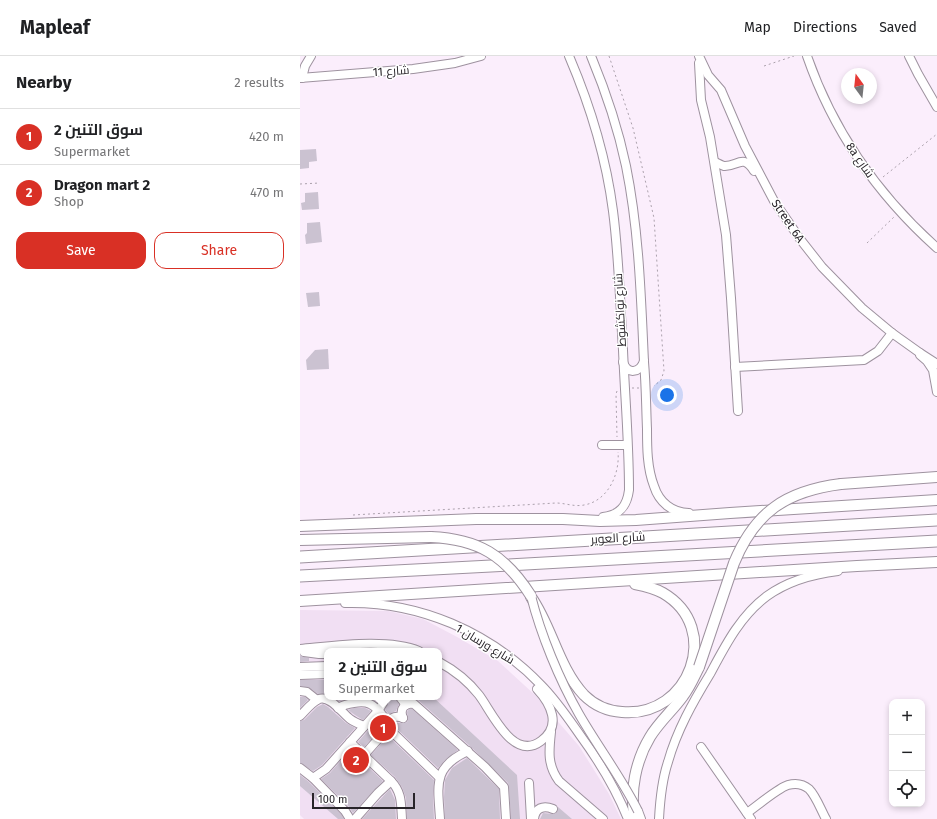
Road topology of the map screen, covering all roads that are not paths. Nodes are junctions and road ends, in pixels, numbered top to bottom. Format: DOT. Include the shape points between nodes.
graph roads {
  1 [pos="311,56"];
  2 [pos="481,56"];
  3 [pos="569,56"];
  4 [pos="591,56"];
  5 [pos="698,56"];
  6 [pos="808,56"];
  7 [pos="909,56"];
  8 [pos="301,78"];
  9 [pos="717,84"];
  10 [pos="700,89"];
  11 [pos="937,107"];
  12 [pos="745,146"];
  13 [pos="714,162"];
  14 [pos="739,162"];
  15 [pos="726,166"];
  16 [pos="765,186"];
  17 [pos="721,203"];
  18 [pos="937,248"];
  19 [pos="892,333"];
  20 [pos="920,353"];
  21 [pos="623,361"];
  22 [pos="644,361"];
  23 [pos="937,364"];
  24 [pos="735,367"];
  25 [pos="937,392"];
  26 [pos="738,411"];
  27 [pos="602,445"];
  28 [pos="628,445"];
  29 [pos="937,477"];
  30 [pos="937,500"];
  31 [pos="730,513"];
  32 [pos="563,519"];
  33 [pos="937,520"];
  34 [pos="300,526"];
  35 [pos="300,540"];
  36 [pos="937,541"];
  37 [pos="300,557"];
  38 [pos="937,562"];
  39 [pos="892,565"];
  40 [pos="300,576"];
  41 [pos="601,582"];
  42 [pos="531,596"];
  43 [pos="311,600"];
  44 [pos="300,601"];
  45 [pos="352,645"];
  46 [pos="346,648"];
  47 [pos="410,648"];
  48 [pos="300,649"];
  49 [pos="300,652"];
  50 [pos="324,654"];
  51 [pos="442,664"];
  52 [pos="300,667"];
  53 [pos="522,667"];
  54 [pos="324,668"];
  55 [pos="324,669"];
  56 [pos="300,675"];
  57 [pos="300,690"];
  58 [pos="324,699"];
  59 [pos="317,700"];
  60 [pos="328,700"];
  61 [pos="383,700"];
  62 [pos="402,700"];
  63 [pos="406,705"];
  64 [pos="338,708"];
  65 [pos="303,709"];
  66 [pos="378,711"];
  67 [pos="300,716"];
  68 [pos="388,725"];
  69 [pos="364,726"];
  70 [pos="551,729"];
  71 [pos="350,742"];
  72 [pos="701,746"];
  73 [pos="468,751"];
  74 [pos="364,755"];
  75 [pos="300,768"];
  76 [pos="439,777"];
  77 [pos="313,778"];
  78 [pos="391,781"];
  79 [pos="529,783"];
  80 [pos="638,816"];
  81 [pos="749,816"];
  82 [pos="350,819"];
  83 [pos="355,819"];
  84 [pos="402,819"];
  85 [pos="440,819"];
  86 [pos="506,819"];
  87 [pos="532,819"];
  88 [pos="538,819"];
  89 [pos="603,819"];
  90 [pos="628,819"];
  91 [pos="659,819"];
  92 [pos="826,819"];
  1 -- 8 [label="street"];
  2 -- 8 [label="street, شارع 11" via="413,69"];
  3 -- 21 [label="street, شارع نواكشوط" via="594,122 613,210 618,255"];
  4 -- 22 [label="street, شارع نواكشوط" via="615,123 627,172 637,251"];
  5 -- 9 [label="street, Street 6A" via="706,72"];
  5 -- 10 [label="street"];
  6 -- 18 [label="street, 8a شارع" via="821,91 845,139 876,183"];
  7 -- 11 [label="street"];
  9 -- 10 [label="street" via="707,84"];
  9 -- 12 [label="street, Street 6A"];
  10 -- 13 [label="street"];
  12 -- 14 [label="street"];
  12 -- 16 [label="street, Street 6A"];
  13 -- 15 [label="street"];
  13 -- 17 [label="street"];
  14 -- 15 [label="street"];
  14 -- 16 [label="street" via="752,167"];
  15 -- 17 [label="street" via="721,176 724,193"];
  16 -- 19 [label="street, Street 6A" via="789,224 822,267 853,299"];
  17 -- 24 [label="street" via="729,270"];
  19 -- 20 [label="street, Street 6A"];
  19 -- 24 [label="street" via="878,351 864,360"];
  20 -- 23 [label="street, Street 6A"];
  20 -- 25 [label="street, Street 6A" via="933,370"];
  21 -- 22 [label="street" via="631,371 640,369"];
  21 -- 28 [label="street, شارع نواكشوط"];
  22 -- 31 [label="street, شارع نواكشوط" via="648,455 653,485 658,496 675,511"];
  24 -- 26 [label="street"];
  27 -- 28 [label="street"];
  28 -- 32 [label="street, شارع نواكشوط" via="628,498 619,511 613,516"];
  29 -- 80 [label="main road, bridge" via="823,486 794,495 769,511 741,547 699,667 684,696 659,724 644,749 635,775 633,793"];
  30 -- 31 [label="main road"];
  31 -- 32 [label="main road" via="630,520"];
  32 -- 34 [label="main road" via="476,519"];
  33 -- 37 [label="highway, شارع العوير"];
  35 -- 42 [label="main road, bridge" via="451,538 471,543 490,552 520,579"];
  36 -- 40 [label="highway, شارع العوير"];
  38 -- 39 [label="main road"];
  39 -- 41 [label="main road"];
  39 -- 91 [label="street" via="802,578 767,596 747,615 723,650 680,730 668,762 661,793"];
  41 -- 42 [label="main road, bridge" via="650,587 676,602 685,614 692,628 695,643 692,664 686,680 676,693 662,704 633,713 616,712 599,706 584,695 568,671"];
  41 -- 43 [label="main road"];
  42 -- 80 [label="street, bridge" via="541,628 570,697 628,791"];
  43 -- 44 [label="main road"];
  43 -- 53 [label="street, شارع ورسان 1" via="324,603 388,605 424,613 476,635"];
  45 -- 46 [label="street"];
  45 -- 47 [label="street" via="394,645"];
  45 -- 48 [label="street"];
  49 -- 50 [label="street"];
  51 -- 70 [label="street" via="471,685 506,736 514,742 525,746 534,745 543,740"];
  52 -- 54 [label="street"];
  53 -- 70 [label="street" via="549,705 553,720"];
  53 -- 90 [label="street, شارع ورسان 1" via="549,694 584,741 615,791"];
  55 -- 56 [label="street"];
  57 -- 59 [label="street"];
  58 -- 59 [label="street"];
  59 -- 65 [label="street"];
  60 -- 64 [label="street"];
  61 -- 66 [label="street"];
  62 -- 63 [label="street"];
  63 -- 68 [label="street" via="401,712 403,718 395,716"];
  63 -- 73 [label="street" via="412,703 417,706"];
  64 -- 66 [label="street" via="348,704 367,703"];
  64 -- 69 [label="street" via="351,720"];
  65 -- 67 [label="street"];
  66 -- 68 [label="street"];
  66 -- 69 [label="street"];
  68 -- 74 [label="street"];
  68 -- 76 [label="street"];
  69 -- 71 [label="street"];
  70 -- 89 [label="street" via="549,759 555,775"];
  71 -- 74 [label="street"];
  71 -- 77 [label="street" via="326,769"];
  72 -- 81 [label="street"];
  73 -- 76 [label="street" via="451,762"];
  73 -- 86 [label="street" via="503,785"];
  74 -- 78 [label="street"];
  75 -- 77 [label="street"];
  76 -- 85 [label="street"];
  77 -- 82 [label="street"];
  78 -- 83 [label="street"];
  78 -- 84 [label="street" via="399,792"];
  79 -- 87 [label="street"];
  81 -- 92 [label="street" via="784,787 799,784 812,793"];
  87 -- 88 [label="street" via="539,808 545,807 552,811 542,812"];
}
